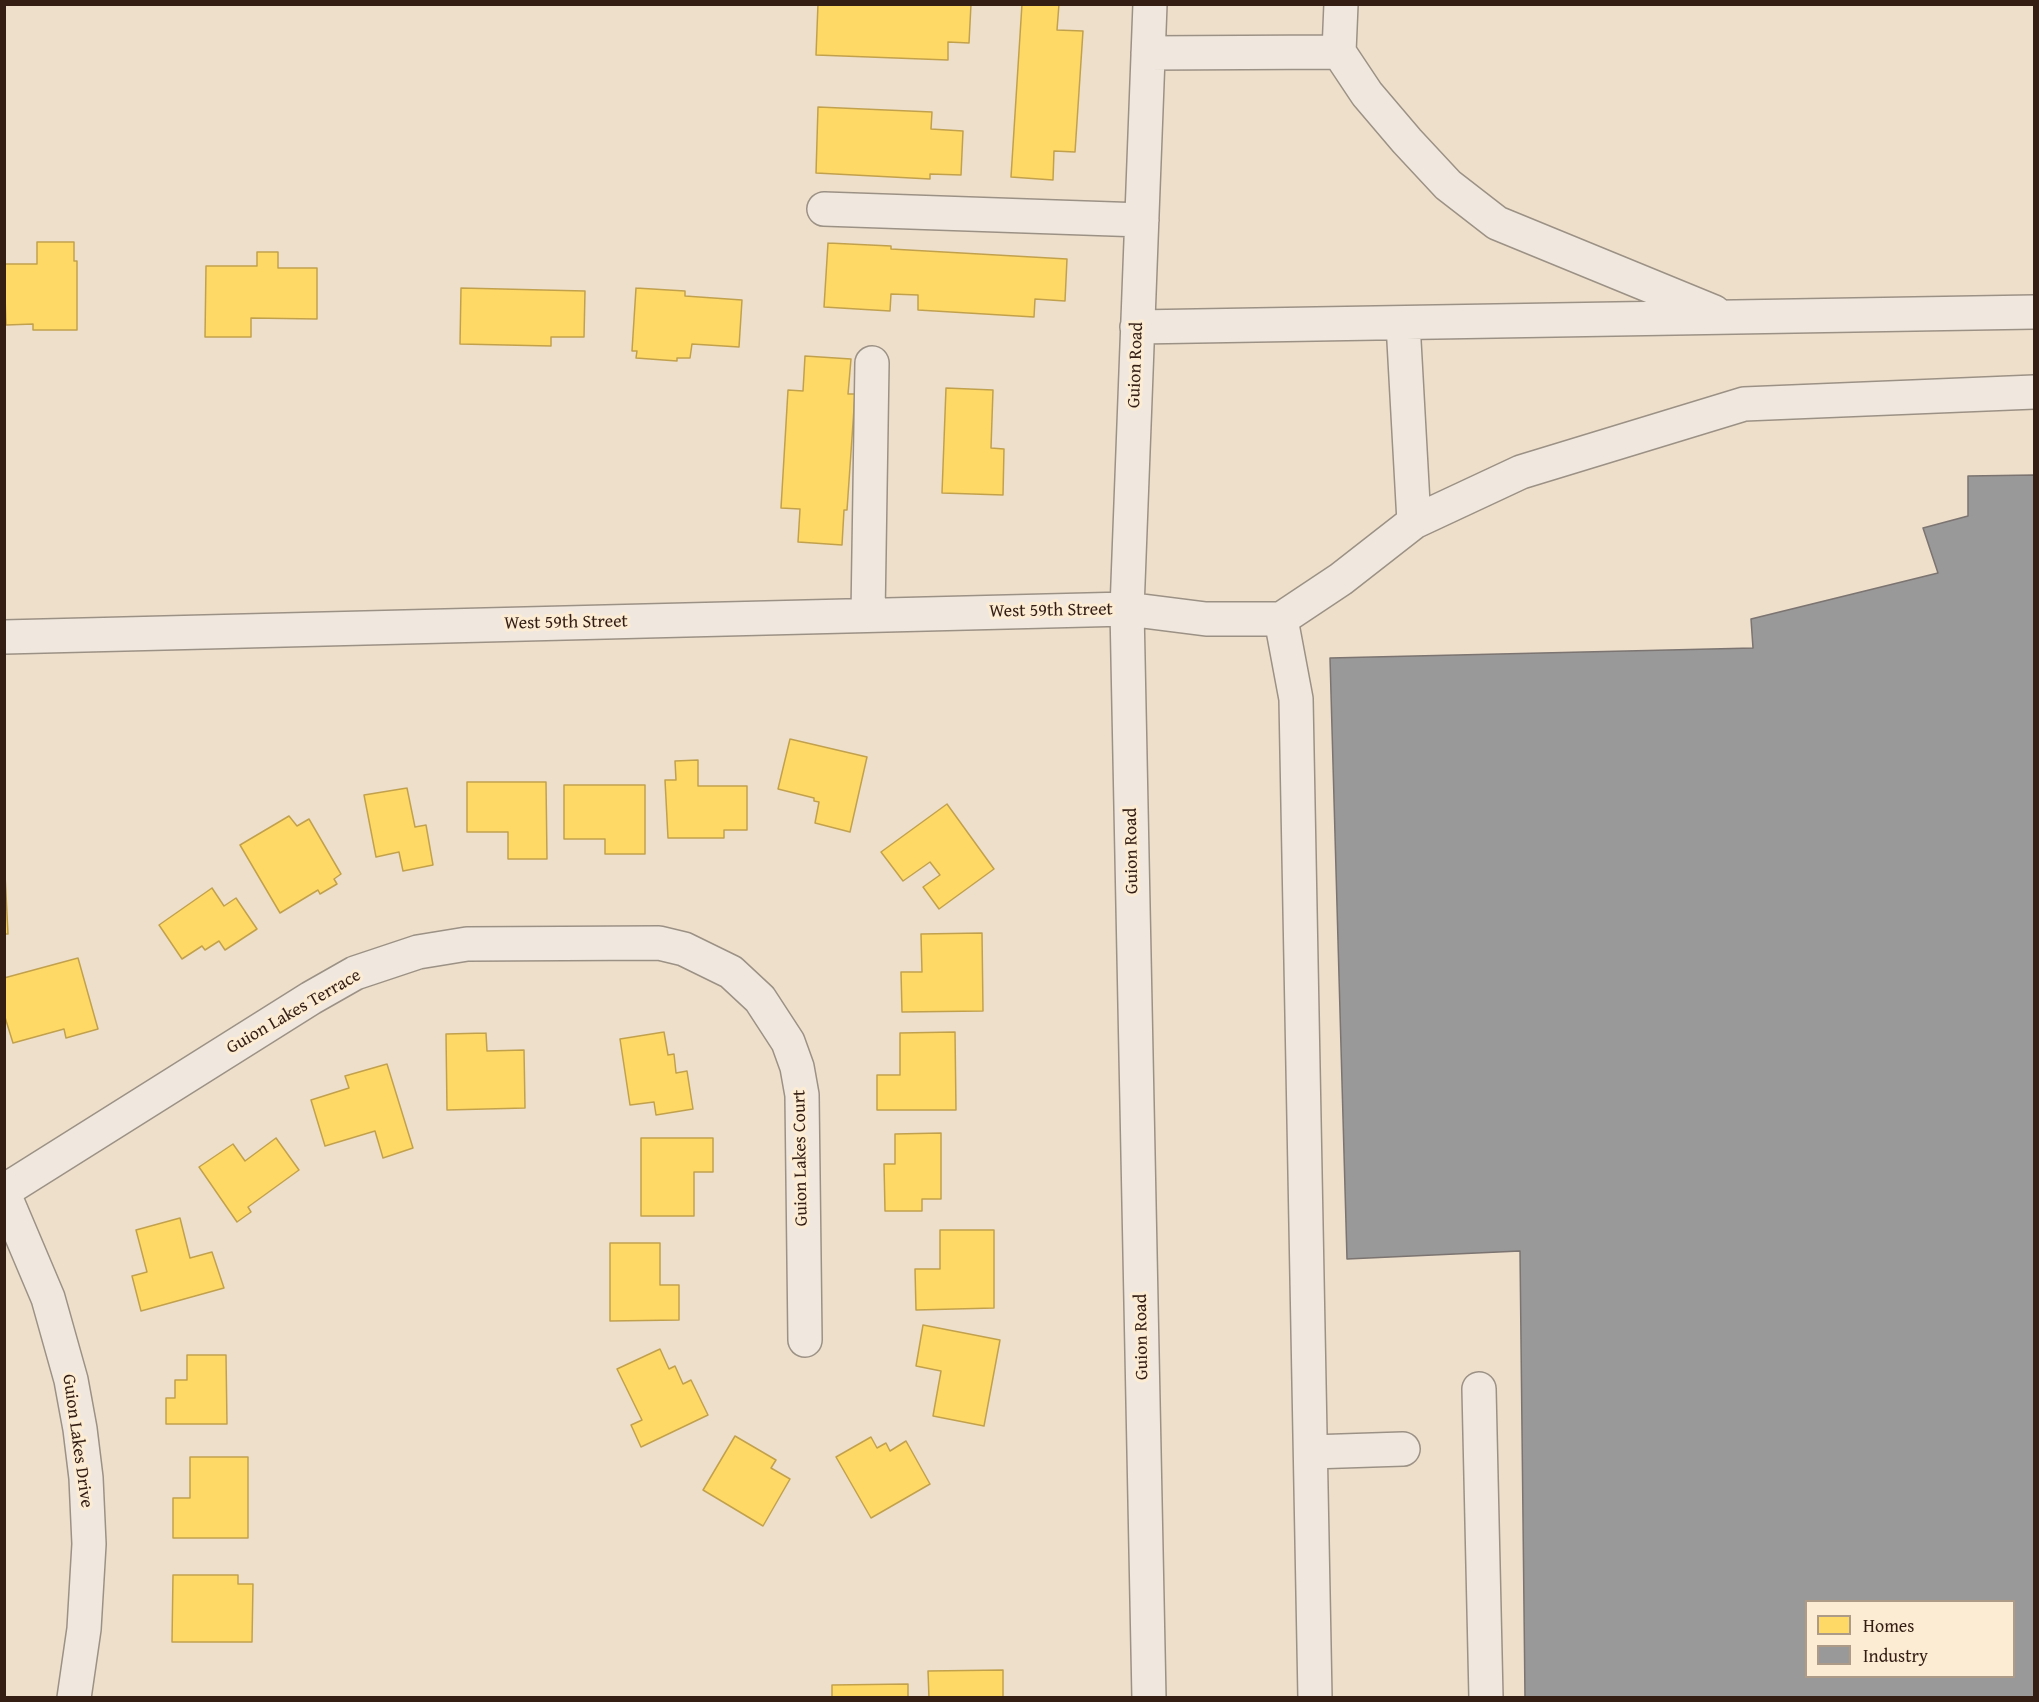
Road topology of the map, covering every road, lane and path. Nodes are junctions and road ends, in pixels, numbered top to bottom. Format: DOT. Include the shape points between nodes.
graph roads {
  1 [pos="1150,4"];
  2 [pos="1341,4"];
  3 [pos="1339,52"];
  4 [pos="1148,53"];
  5 [pos="824,209"];
  6 [pos="1142,220"];
  7 [pos="2034,312"];
  8 [pos="1727,317"];
  9 [pos="1403,323"];
  10 [pos="1137,327"];
  11 [pos="872,363"];
  12 [pos="2034,392"];
  13 [pos="1414,522"];
  14 [pos="1127,609"];
  15 [pos="868,615"];
  16 [pos="1281,619"];
  17 [pos="4,637"];
  18 [pos="751,990"];
  19 [pos="4,1192"];
  20 [pos="805,1340"];
  21 [pos="1479,1389"];
  22 [pos="1403,1449"];
  23 [pos="1311,1452"];
  24 [pos="74,1698"];
  25 [pos="1149,1698"];
  26 [pos="1315,1698"];
  27 [pos="1486,1698"];
  1 -- 4 [label="street, Guion Road"];
  2 -- 3 [label="street"];
  3 -- 4 [label="street"];
  3 -- 8 [label="street" via="1367,94 1407,141 1448,185 1497,223"];
  4 -- 6 [label="street, Guion Road"];
  5 -- 6 [label="street"];
  6 -- 10 [label="street, Guion Road"];
  7 -- 8 [label="street"];
  8 -- 9 [label="street"];
  9 -- 10 [label="street"];
  9 -- 13 [label="street"];
  10 -- 14 [label="street, Guion Road"];
  11 -- 15 [label="street"];
  12 -- 13 [label="street" via="1744,404 1521,472"];
  13 -- 16 [label="street" via="1341,579"];
  14 -- 15 [label="street, West 59th Street"];
  14 -- 16 [label="street, West 59th Street" via="1206,619"];
  14 -- 25 [label="street, Guion Road"];
  15 -- 17 [label="street, West 59th Street"];
  16 -- 23 [label="street" via="1296,699"];
  18 -- 19 [label="street, Guion Lakes Terrace" via="720,966 684,949 659,943 467,944 418,952 355,974 311,998"];
  18 -- 20 [label="street, Guion Lakes Court" via="783,1032 799,1076"];
  19 -- 24 [label="street, Guion Lakes Drive" via="48,1298 80,1429 89,1544 84,1629"];
  21 -- 27 [label="street"];
  22 -- 23 [label="street"];
  23 -- 26 [label="street"];
}
